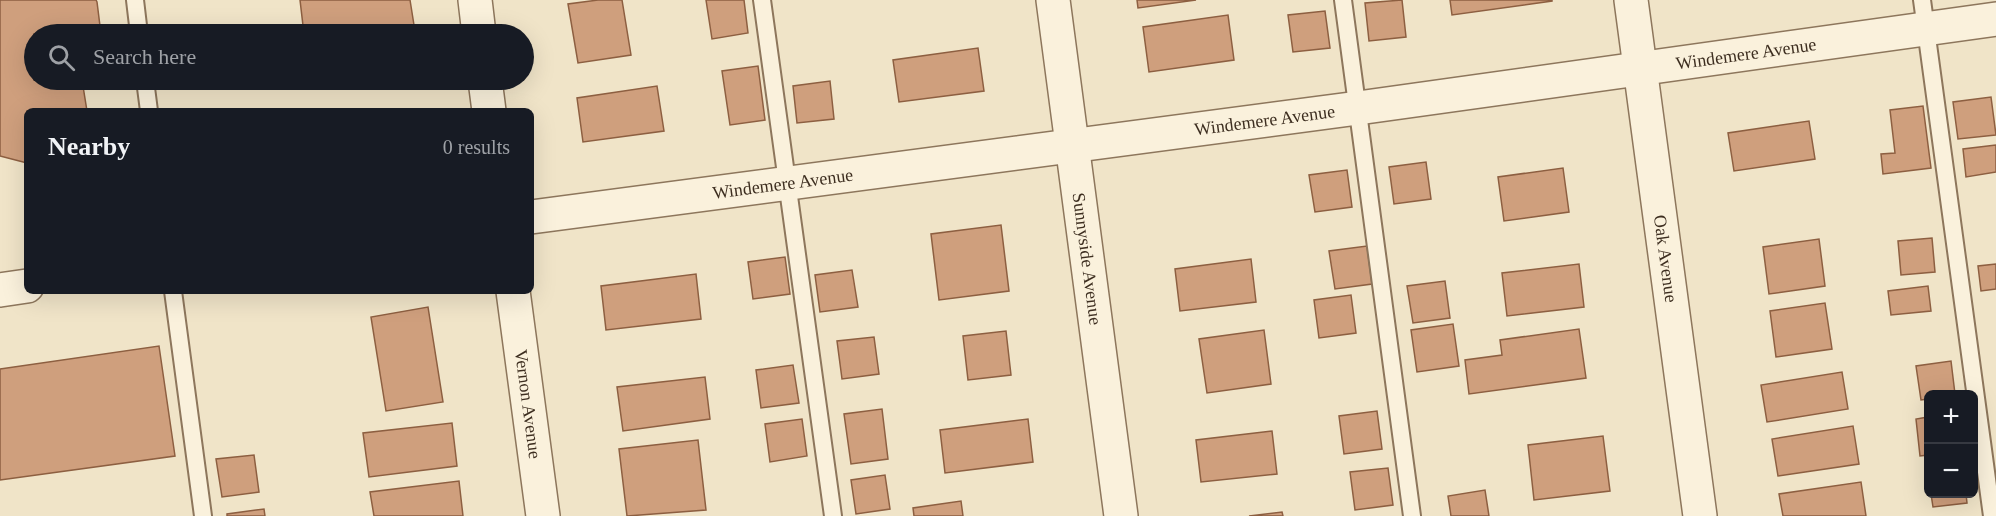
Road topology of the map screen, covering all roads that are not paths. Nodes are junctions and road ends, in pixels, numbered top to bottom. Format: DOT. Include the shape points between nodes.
graph roads {
  1 [pos="135,0"];
  2 [pos="475,0"];
  3 [pos="762,0"];
  4 [pos="1053,0"];
  5 [pos="1343,0"];
  6 [pos="1631,0"];
  7 [pos="1924,14"];
  8 [pos="1996,19"];
  9 [pos="138,24"];
  10 [pos="479,24"];
  11 [pos="1640,68"];
  12 [pos="146,90"];
  13 [pos="486,90"];
  14 [pos="149,108"];
  15 [pos="489,108"];
  16 [pos="1358,108"];
  17 [pos="1072,144"];
  18 [pos="788,184"];
  19 [pos="534,217"];
  20 [pos="24,286"];
  21 [pos="0,290"];
  22 [pos="173,294"];
  23 [pos="513,294"];
  24 [pos="203,516"];
  25 [pos="543,516"];
  26 [pos="833,516"];
  27 [pos="1121,516"];
  28 [pos="1412,516"];
  29 [pos="1700,516"];
  30 [pos="1992,516"];
  1 -- 9 [label="lane"];
  2 -- 10 [label="street"];
  3 -- 18 [label="lane"];
  4 -- 17 [label="street, Sunnyside Avenue"];
  5 -- 16 [label="lane"];
  6 -- 11 [label="street, Oak Avenue"];
  7 -- 8 [label="street, Windemere Avenue"];
  7 -- 11 [label="street, Windemere Avenue"];
  7 -- 30 [label="lane"];
  11 -- 16 [label="street, Windemere Avenue"];
  11 -- 29 [label="street, Oak Avenue"];
  12 -- 14 [label="lane"];
  13 -- 15 [label="street"];
  16 -- 17 [label="street, Windemere Avenue"];
  16 -- 28 [label="lane"];
  17 -- 18 [label="street, Windemere Avenue"];
  17 -- 27 [label="street, Sunnyside Avenue"];
  18 -- 19 [label="street, Windemere Avenue"];
  18 -- 26 [label="lane"];
  20 -- 21 [label="street"];
  22 -- 24 [label="lane"];
  23 -- 25 [label="street, Vernon Avenue"];
}
